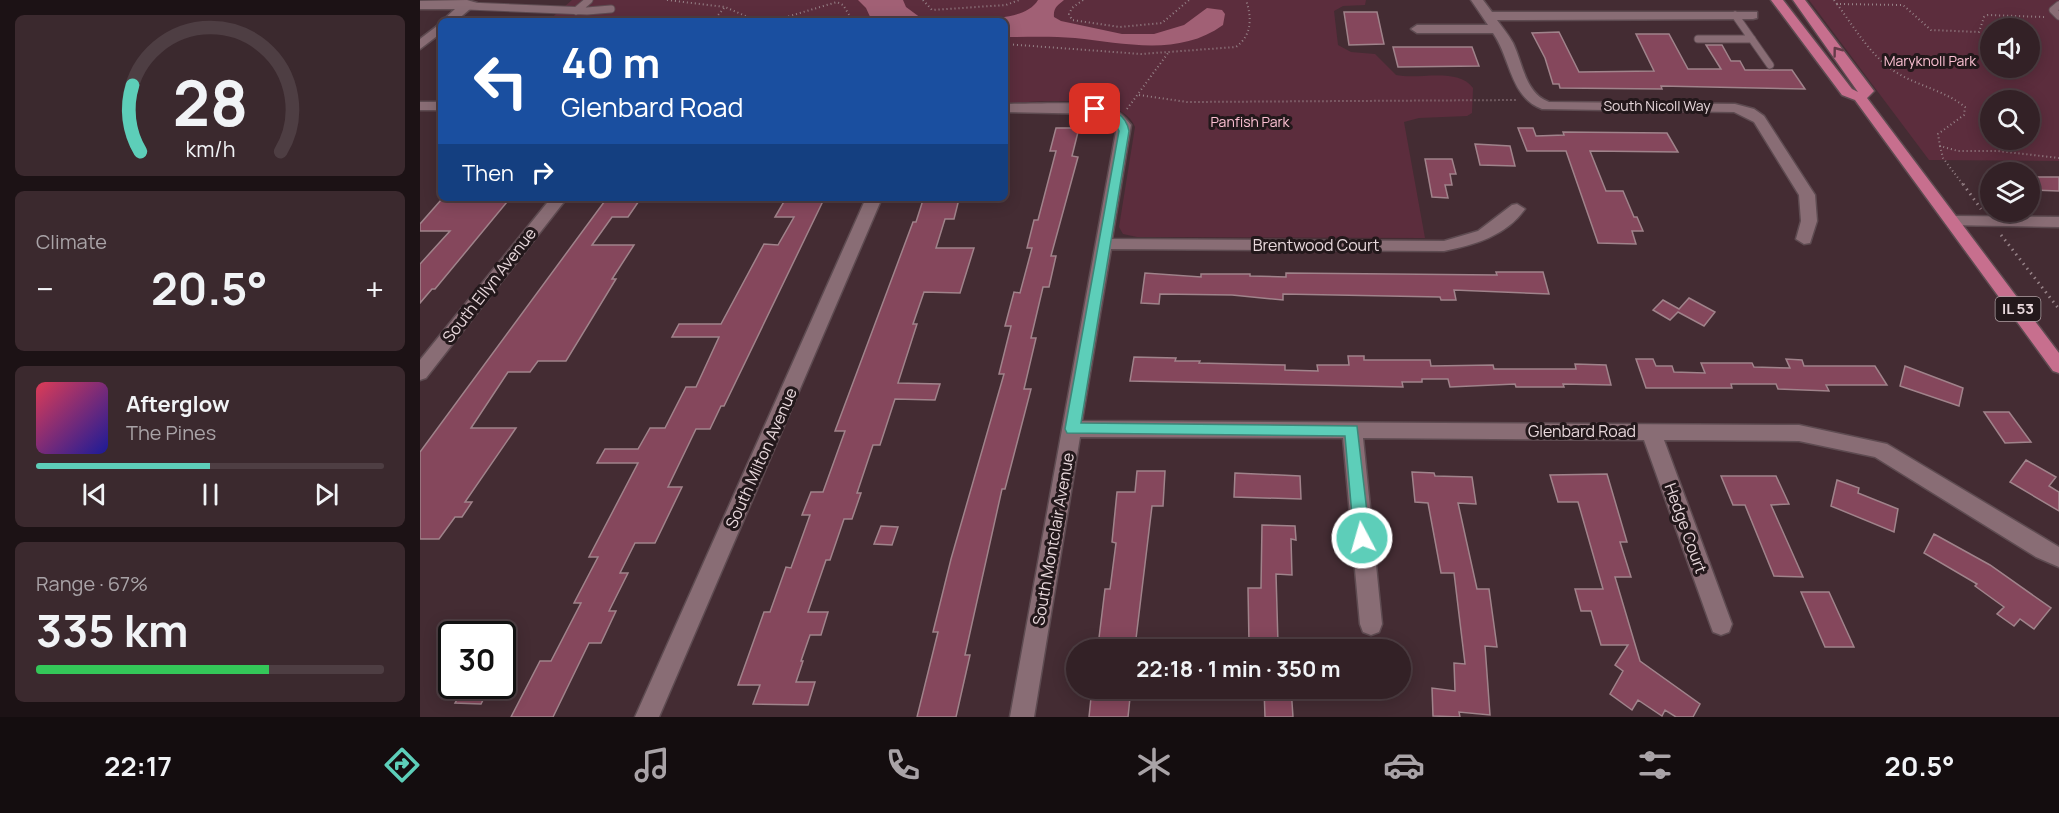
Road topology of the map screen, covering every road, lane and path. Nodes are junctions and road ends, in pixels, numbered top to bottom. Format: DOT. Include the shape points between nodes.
graph roads {
  1 [pos="589,0"];
  2 [pos="667,0"];
  3 [pos="923,0"];
  4 [pos="1019,0"];
  5 [pos="1083,0"];
  6 [pos="1189,0"];
  7 [pos="1245,0"];
  8 [pos="1476,0"];
  9 [pos="1777,0"];
  10 [pos="1799,0"];
  11 [pos="1834,0"];
  12 [pos="471,3"];
  13 [pos="1837,4"];
  14 [pos="420,5"];
  15 [pos="2059,5"];
  16 [pos="725,7"];
  17 [pos="611,9"];
  18 [pos="576,11"];
  19 [pos="1735,15"];
  20 [pos="1753,15"];
  21 [pos="1490,16"];
  22 [pos="2058,16"];
  23 [pos="452,18"];
  24 [pos="716,18"];
  25 [pos="750,18"];
  26 [pos="783,18"];
  27 [pos="851,18"];
  28 [pos="1417,28"];
  29 [pos="1498,29"];
  30 [pos="438,30"];
  31 [pos="1698,39"];
  32 [pos="1752,39"];
  33 [pos="1008,44"];
  34 [pos="420,45"];
  35 [pos="1168,53"];
  36 [pos="1770,65"];
  37 [pos="1139,95"];
  38 [pos="1860,97"];
  39 [pos="1534,101"];
  40 [pos="420,106"];
  41 [pos="438,106"];
  42 [pos="1008,108"];
  43 [pos="1116,116"];
  44 [pos="2059,158"];
  45 [pos="557,201"];
  46 [pos="873,201"];
  47 [pos="1517,209"];
  48 [pos="1954,221"];
  49 [pos="2059,222"];
  50 [pos="1804,239"];
  51 [pos="1104,244"];
  52 [pos="2059,366"];
  53 [pos="420,373"];
  54 [pos="1072,429"];
  55 [pos="1352,430"];
  56 [pos="1651,432"];
  57 [pos="2059,557"];
  58 [pos="1371,624"];
  59 [pos="1721,624"];
  60 [pos="647,717"];
  61 [pos="1022,717"];
  1 -- 18 [label="lane"];
  2 -- 16 [label="path"];
  3 -- 4 [label="path" via="932,10 941,10 1006,5"];
  5 -- 6 [label="path" via="1072,8 1072,20 1120,27 1161,23"];
  7 -- 35 [label="path" via="1249,9 1246,41 1236,47"];
  8 -- 21 [label="street"];
  9 -- 38 [label="main road, IL 53" via="1847,92"];
  38 -- 10 [label="main road, IL 53, one-way" via="1867,91"];
  11 -- 13 [label="path"];
  12 -- 14 [label="street"];
  12 -- 18 [label="lane"];
  12 -- 23 [label="street"];
  13 -- 22 [label="path" via="1904,4 1931,30 1941,32 1979,32 1988,15"];
  13 -- 44 [label="path" via="1894,70 1965,106 1964,115 1938,134 1940,146 1958,151"];
  15 -- 22 [label="lane" via="2053,10"];
  16 -- 24 [label="path"];
  16 -- 25 [label="path"];
  17 -- 18 [label="lane"];
  19 -- 20 [label="street"];
  19 -- 21 [label="street"];
  19 -- 32 [label="lane"];
  21 -- 29 [label="street"];
  26 -- 27 [label="path" via="837,2 843,4"];
  28 -- 29 [label="street"];
  29 -- 39 [label="street" via="1526,92"];
  30 -- 34 [label="street"];
  31 -- 32 [label="lane"];
  32 -- 36 [label="lane"];
  33 -- 35 [label="path"];
  35 -- 37 [label="path"];
  37 -- 39 [label="path" via="1187,102"];
  37 -- 43 [label="path"];
  38 -- 48 [label="main road, IL 53"];
  39 -- 50 [label="street, South Nicoll Way" via="1547,106 1717,106 1749,112 1768,129 1807,195 1809,221"];
  40 -- 41 [label="street"];
  42 -- 43 [label="street" via="1095,109"];
  43 -- 51 [label="street, South Montclair Avenue" via="1122,120 1124,131"];
  45 -- 53 [label="street, South Ellyn Avenue"];
  46 -- 60 [label="street, South Milton Avenue"];
  47 -- 51 [label="street, Brentwood Court" via="1500,226 1475,240 1444,246"];
  48 -- 49 [label="street"];
  48 -- 52 [label="main road, IL 53"];
  51 -- 54 [label="street, South Montclair Avenue"];
  54 -- 55 [label="street, Glenbard Road"];
  54 -- 61 [label="street, South Montclair Avenue"];
  55 -- 56 [label="street, Glenbard Road"];
  55 -- 58 [label="street"];
  56 -- 57 [label="street, Glenbard Road" via="1799,433 1880,450"];
  56 -- 59 [label="street, Hedge Court"];
}
